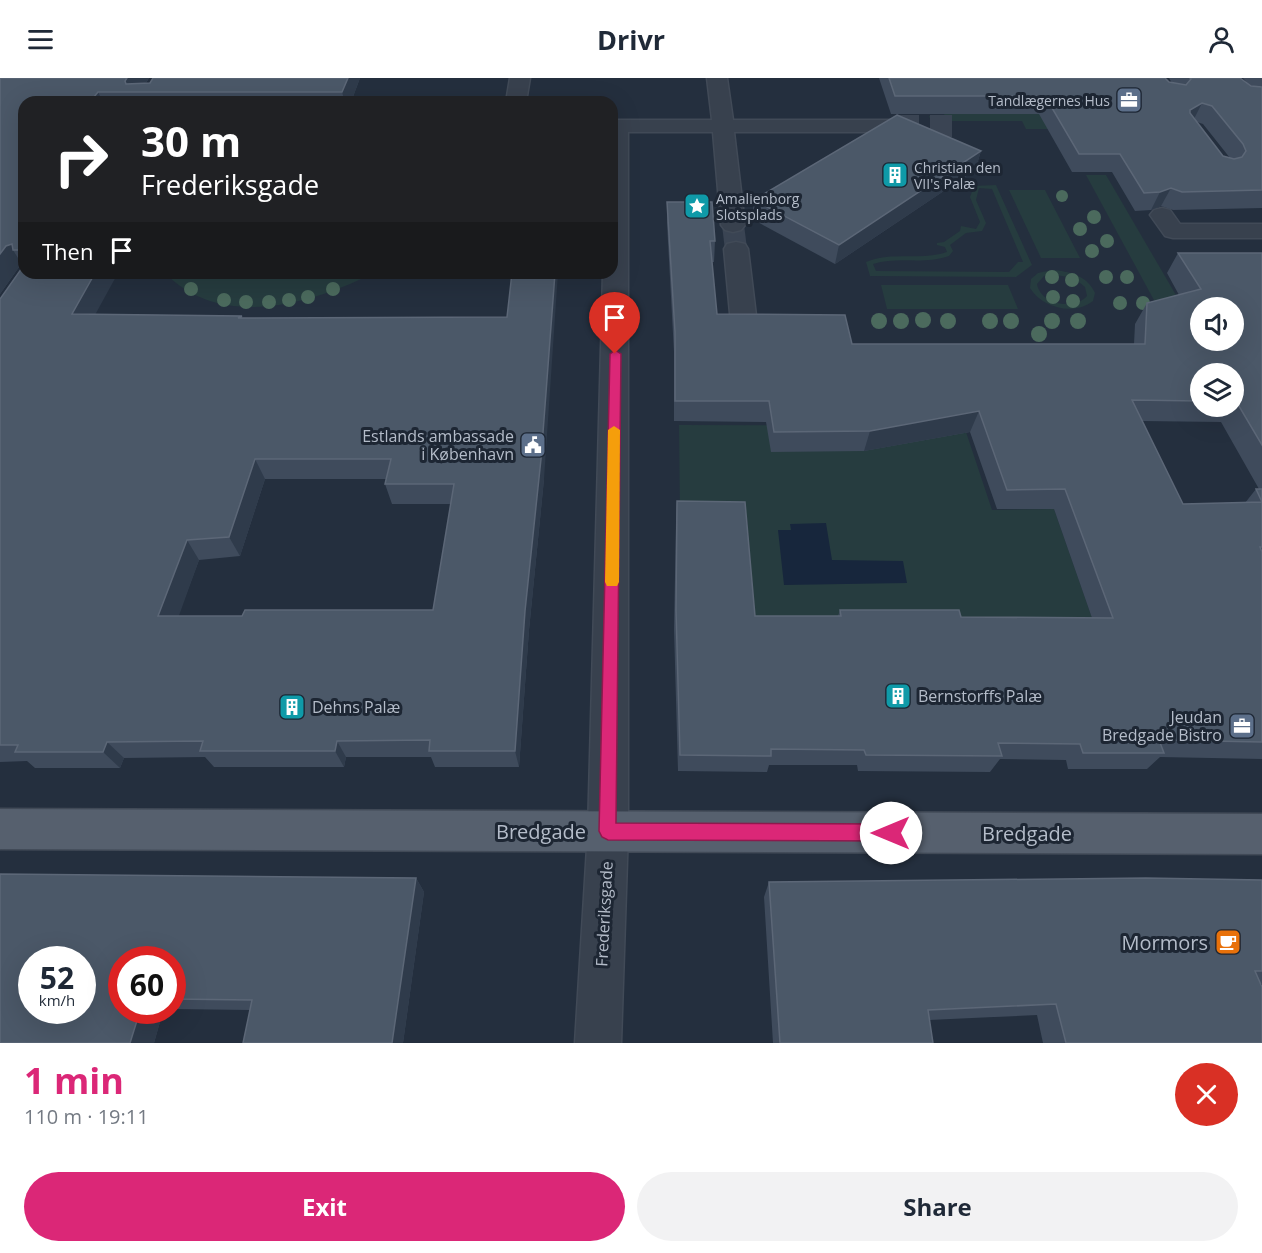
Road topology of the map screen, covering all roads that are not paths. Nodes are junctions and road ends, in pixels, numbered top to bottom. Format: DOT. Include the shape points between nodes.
graph roads {
  1 [pos="520,78"];
  2 [pos="717,78"];
  3 [pos="517,96"];
  4 [pos="618,126"];
  5 [pos="723,126"];
  6 [pos="897,126"];
  7 [pos="1162,215"];
  8 [pos="1262,231"];
  9 [pos="615,279"];
  10 [pos="744,324"];
  11 [pos="0,829"];
  12 [pos="608,831"];
  13 [pos="1262,834"];
  14 [pos="598,1043"];
  1 -- 3 [label="street"];
  2 -- 5 [label="street"];
  4 -- 5 [label="street"];
  5 -- 6 [label="street"];
  5 -- 10 [label="street"];
  7 -- 8 [label="street" via="1173,231"];
  9 -- 12 [label="street, Frederiksgade"];
  11 -- 12 [label="main road, Bredgade"];
  12 -- 13 [label="main road, Bredgade"];
  12 -- 14 [label="street, Frederiksgade"];
}
